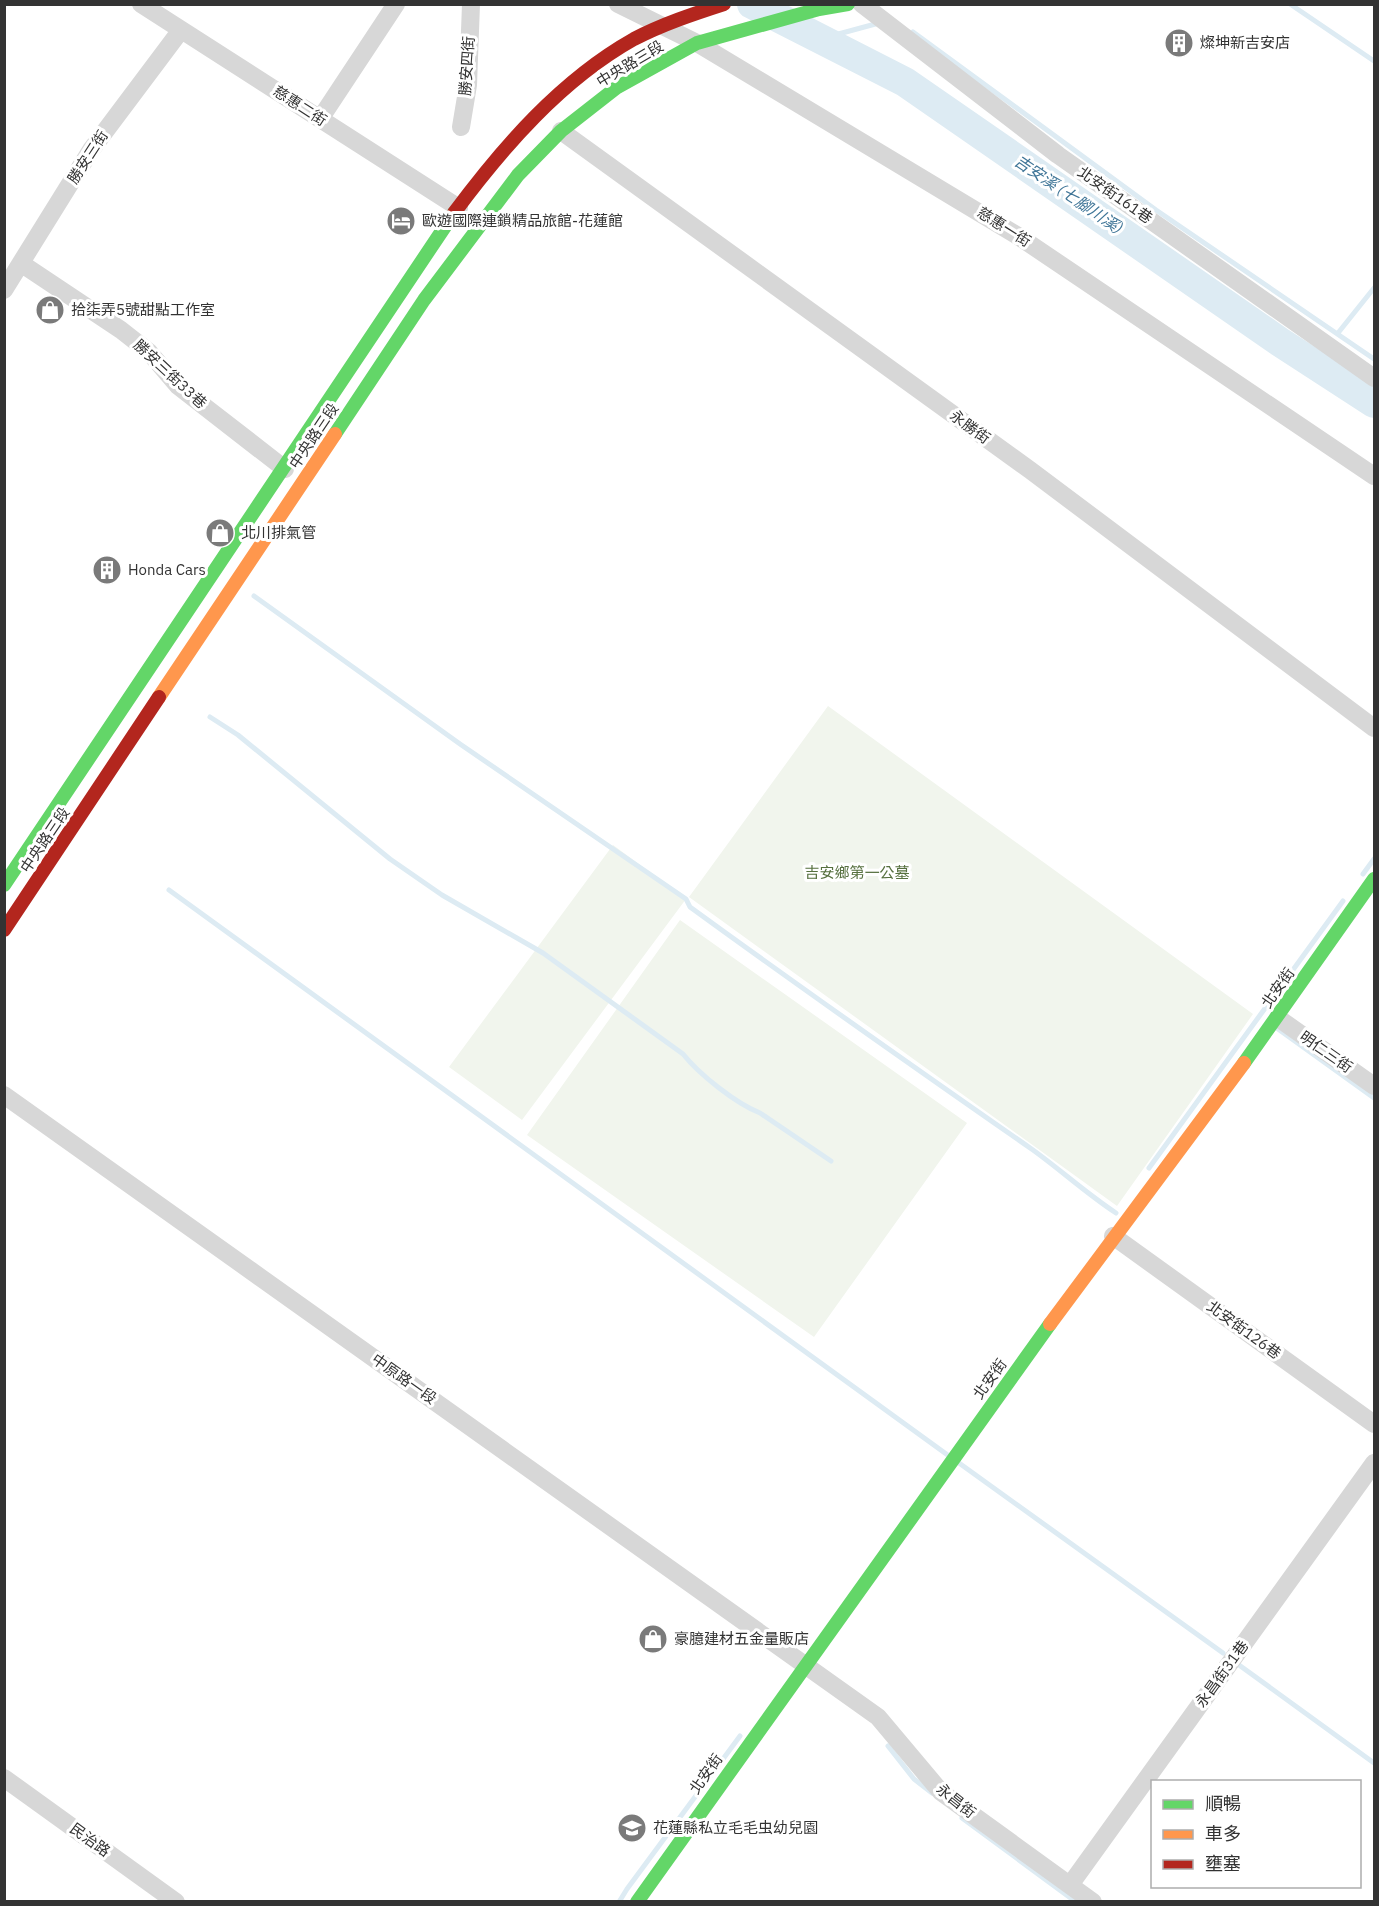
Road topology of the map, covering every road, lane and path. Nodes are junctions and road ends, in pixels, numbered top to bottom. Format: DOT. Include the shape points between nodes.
graph roads {
  1 [pos="141,4"];
  2 [pos="471,4"];
  3 [pos="618,4"];
  4 [pos="724,4"];
  5 [pos="848,4"];
  6 [pos="862,4"];
  7 [pos="393,9"];
  8 [pos="662,25"];
  9 [pos="181,30"];
  10 [pos="698,43"];
  11 [pos="320,119"];
  12 [pos="461,128"];
  13 [pos="561,131"];
  14 [pos="459,208"];
  15 [pos="22,264"];
  16 [pos="4,290"];
  17 [pos="1374,378"];
  18 [pos="285,469"];
  19 [pos="1374,476"];
  20 [pos="1374,728"];
  21 [pos="1374,879"];
  22 [pos="4,885"];
  23 [pos="4,930"];
  24 [pos="1278,1018"];
  25 [pos="1374,1086"];
  26 [pos="4,1095"];
  27 [pos="1113,1236"];
  28 [pos="1374,1424"];
  29 [pos="1374,1462"];
  30 [pos="804,1664"];
  31 [pos="4,1778"];
  32 [pos="1070,1885"];
  33 [pos="177,1902"];
  34 [pos="637,1902"];
  35 [pos="1093,1902"];
  1 -- 9 [label="street, 慈惠二街"];
  2 -- 12 [label="street, 勝安四街" via="468,85"];
  3 -- 8 [label="street, 慈惠一街"];
  4 -- 8 [label="street, 中央路三段"];
  5 -- 10 [label="street, 中央路三段"];
  6 -- 17 [label="street, 北安街161巷" via="1058,155"];
  7 -- 11 [label="street"];
  8 -- 10 [label="street, 慈惠一街"];
  8 -- 14 [label="street, 中央路三段" via="600,62 540,110 497,156"];
  9 -- 11 [label="street, 慈惠二街"];
  9 -- 15 [label="street, 勝安三街" via="91,150"];
  10 -- 13 [label="street, 中央路三段" via="616,88"];
  10 -- 19 [label="street, 慈惠一街" via="1018,236"];
  11 -- 14 [label="street, 慈惠二街"];
  13 -- 20 [label="street, 永勝街" via="1030,470"];
  13 -- 23 [label="street, 中央路三段" via="518,175 424,300"];
  14 -- 18 [label="street, 中央路三段"];
  15 -- 16 [label="street, 勝安三街"];
  15 -- 18 [label="street, 勝安三街33巷" via="121,330 149,352 178,386"];
  18 -- 22 [label="street, 中央路三段"];
  21 -- 24 [label="street, 北安街"];
  24 -- 25 [label="street, 明仁三街"];
  24 -- 27 [label="street, 北安街"];
  26 -- 30 [label="street, 中原路一段"];
  27 -- 28 [label="street, 北安街126巷"];
  27 -- 30 [label="street, 北安街"];
  29 -- 32 [label="street, 永昌街31巷"];
  30 -- 32 [label="street, 永昌街" via="878,1718 941,1792"];
  30 -- 34 [label="street, 北安街"];
  31 -- 33 [label="street, 民治路"];
  32 -- 35 [label="street, 永昌街"];
}
